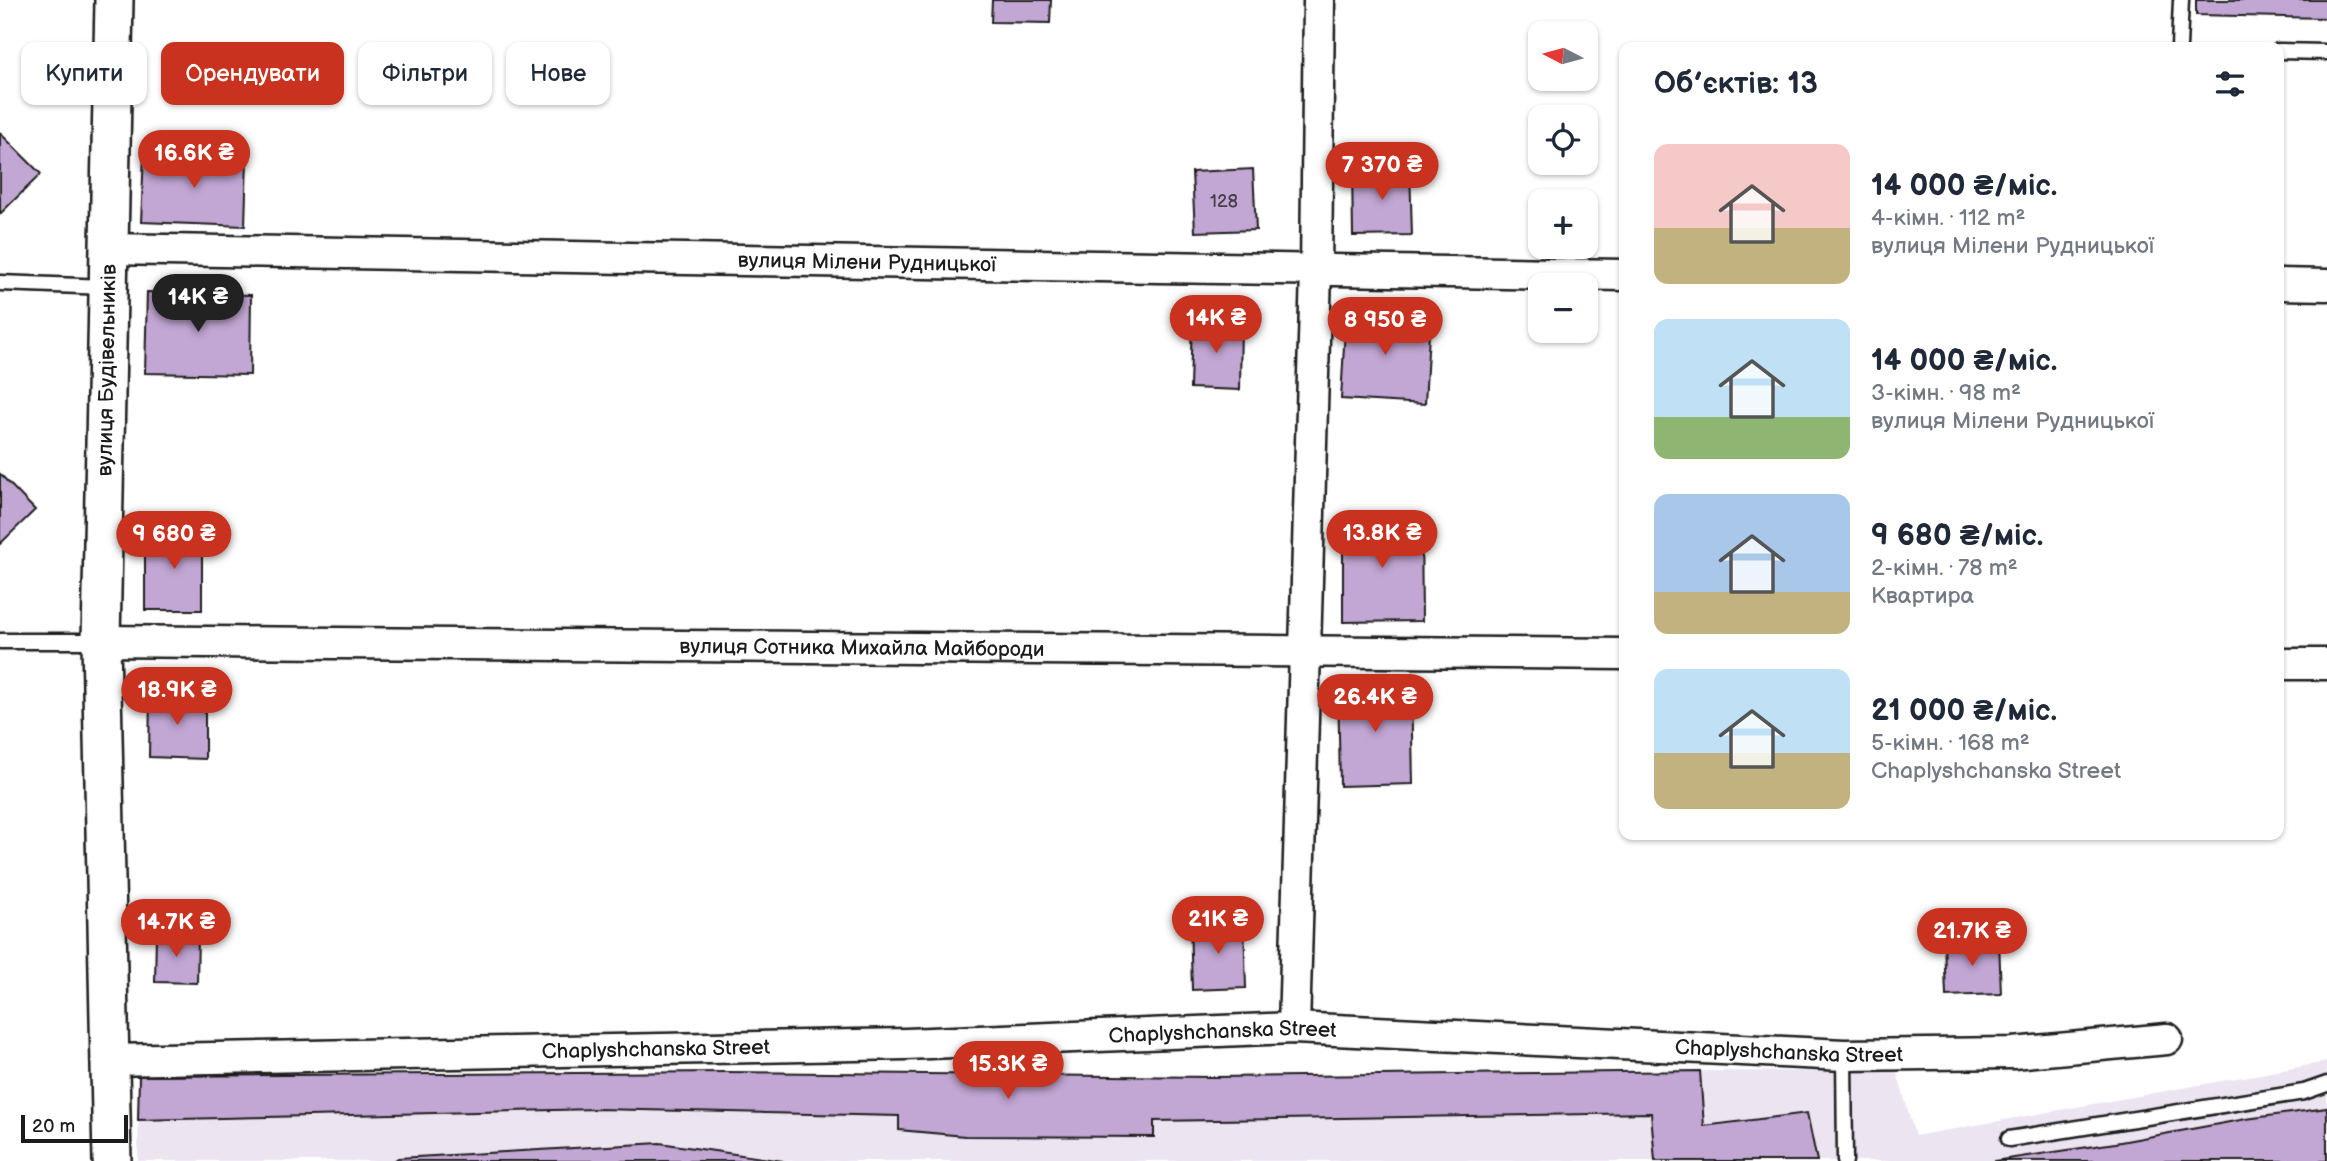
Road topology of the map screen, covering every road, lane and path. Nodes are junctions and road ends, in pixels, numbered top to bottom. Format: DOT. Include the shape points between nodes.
graph roads {
  1 [pos="114,0"];
  2 [pos="1319,0"];
  3 [pos="2181,0"];
  4 [pos="2179,42"];
  5 [pos="2284,51"];
  6 [pos="2327,52"];
  7 [pos="109,249"];
  8 [pos="1316,271"];
  9 [pos="1619,275"];
  10 [pos="0,283"];
  11 [pos="2284,284"];
  12 [pos="2327,285"];
  13 [pos="109,287"];
  14 [pos="101,640"];
  15 [pos="0,641"];
  16 [pos="1305,652"];
  17 [pos="1619,654"];
  18 [pos="2284,664"];
  19 [pos="2327,664"];
  20 [pos="1294,1028"];
  21 [pos="2167,1039"];
  22 [pos="1844,1055"];
  23 [pos="110,1060"];
  24 [pos="2327,1084"];
  25 [pos="2009,1139"];
  26 [pos="112,1161"];
  27 [pos="1845,1161"];
  1 -- 7 [label="street, вулиця Будівельників"];
  2 -- 8 [label="street"];
  3 -- 4 [label="lane"];
  5 -- 6 [label="lane"];
  7 -- 8 [label="street, вулиця Мілени Рудницької"];
  7 -- 13 [label="street, вулиця Будівельників"];
  8 -- 9 [label="street, вулиця Мілени Рудницької"];
  8 -- 16 [label="street"];
  10 -- 13 [label="lane"];
  11 -- 12 [label="street"];
  13 -- 14 [label="street, вулиця Будівельників"];
  14 -- 15 [label="lane"];
  14 -- 16 [label="street, вулиця Сотника Михайла Майбороди"];
  14 -- 23 [label="street, вулиця Будівельників"];
  16 -- 17 [label="street, вулиця Сотника Михайла Майбороди"];
  16 -- 20 [label="street"];
  18 -- 19 [label="street"];
  20 -- 22 [label="street, Chaplyshchanska Street"];
  20 -- 23 [label="street, Chaplyshchanska Street" via="906,1044"];
  21 -- 22 [label="street, Chaplyshchanska Street" via="2013,1053"];
  22 -- 27 [label="lane"];
  23 -- 26 [label="street, вулиця Будівельників"];
  24 -- 25 [label="lane" via="2304,1092"];
}
